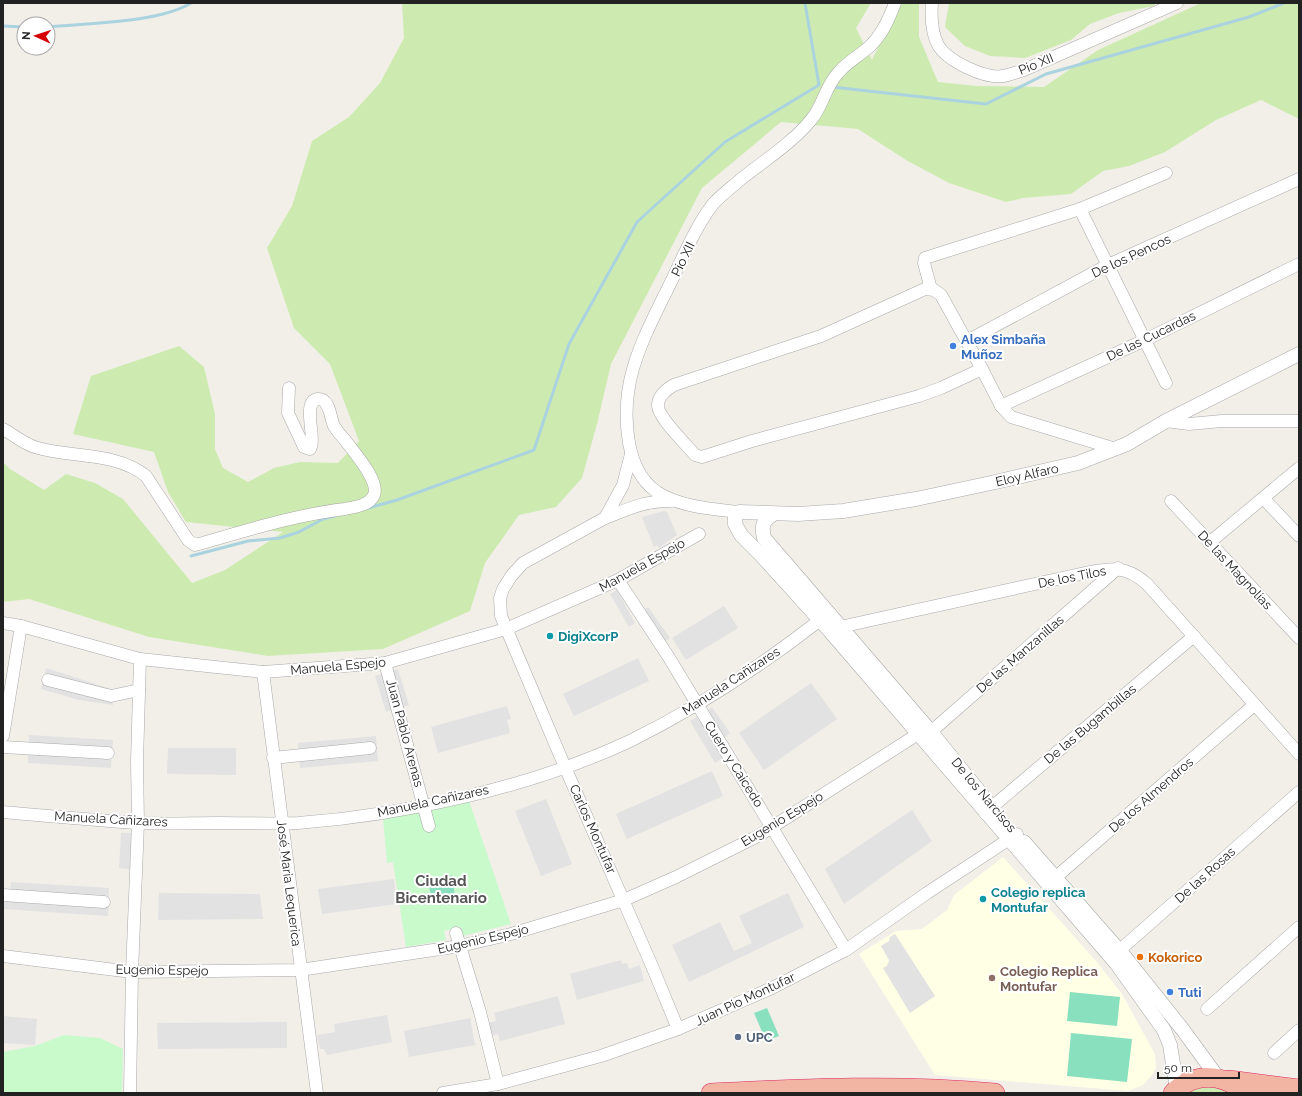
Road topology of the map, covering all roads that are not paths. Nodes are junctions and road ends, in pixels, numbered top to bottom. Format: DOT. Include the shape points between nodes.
graph roads {
  1 [pos="895,3"];
  2 [pos="932,3"];
  3 [pos="1177,3"];
  4 [pos="1166,173"];
  5 [pos="1298,181"];
  6 [pos="1080,209"];
  7 [pos="1299,264"];
  8 [pos="1108,265"];
  9 [pos="931,289"];
  10 [pos="1145,340"];
  11 [pos="967,341"];
  12 [pos="1299,354"];
  13 [pos="982,369"];
  14 [pos="1166,383"];
  15 [pos="289,388"];
  16 [pos="1001,406"];
  17 [pos="1166,421"];
  18 [pos="1299,421"];
  19 [pos="3,428"];
  20 [pos="1116,449"];
  21 [pos="631,452"];
  22 [pos="1299,468"];
  23 [pos="1264,499"];
  24 [pos="675,501"];
  25 [pos="1171,501"];
  26 [pos="773,514"];
  27 [pos="737,515"];
  28 [pos="605,518"];
  29 [pos="699,534"];
  30 [pos="1299,536"];
  31 [pos="1209,543"];
  32 [pos="1118,568"];
  33 [pos="618,580"];
  34 [pos="820,620"];
  35 [pos="3,623"];
  36 [pos="21,626"];
  37 [pos="840,627"];
  38 [pos="506,629"];
  39 [pos="1194,636"];
  40 [pos="1299,638"];
  41 [pos="140,659"];
  42 [pos="385,663"];
  43 [pos="263,672"];
  44 [pos="48,680"];
  45 [pos="138,690"];
  46 [pos="697,704"];
  47 [pos="1254,706"];
  48 [pos="924,735"];
  49 [pos="3,736"];
  50 [pos="3,747"];
  51 [pos="370,748"];
  52 [pos="108,753"];
  53 [pos="1299,754"];
  54 [pos="274,758"];
  55 [pos="565,767"];
  56 [pos="1299,792"];
  57 [pos="425,806"];
  58 [pos="989,810"];
  59 [pos="3,812"];
  60 [pos="138,823"];
  61 [pos="282,824"];
  62 [pos="429,826"];
  63 [pos="772,827"];
  64 [pos="1013,837"];
  65 [pos="1051,881"];
  66 [pos="3,895"];
  67 [pos="624,900"];
  68 [pos="104,902"];
  69 [pos="1299,927"];
  70 [pos="456,933"];
  71 [pos="460,946"];
  72 [pos="846,950"];
  73 [pos="1116,954"];
  74 [pos="3,956"];
  75 [pos="300,970"];
  76 [pos="132,972"];
  77 [pos="1207,1009"];
  78 [pos="678,1029"];
  79 [pos="1299,1030"];
  80 [pos="1274,1052"];
  81 [pos="1222,1079"];
  82 [pos="498,1084"];
  83 [pos="1299,1089"];
  84 [pos="1175,1091"];
  85 [pos="130,1093"];
  86 [pos="317,1093"];
  87 [pos="443,1093"];
  88 [pos="711,1093"];
  89 [pos="995,1093"];
  90 [pos="1244,1093"];
  1 -- 21 [label="street, Pío XII" via="887,24 870,46 850,60 831,82 812,119 793,138 714,203 704,217 632,368 626,398 626,423"];
  2 -- 3 [label="street, Pío XII" via="933,32 939,47 963,66 984,75 1002,76 1024,70"];
  4 -- 6 [label="street"];
  5 -- 8 [label="street, De los Pencos"];
  6 -- 8 [label="street"];
  6 -- 9 [label="street" via="925,258"];
  7 -- 10 [label="street, De las Cucardas"];
  8 -- 10 [label="street"];
  8 -- 11 [label="street, De los Pencos"];
  9 -- 11 [label="street" via="941,295"];
  9 -- 13 [label="street" via="821,336 674,384 664,392 658,404 660,414 695,455 702,457 919,396"];
  10 -- 14 [label="street"];
  10 -- 16 [label="street, De las Cucardas"];
  11 -- 13 [label="street"];
  12 -- 17 [label="street, Eloy Alfaro"];
  13 -- 16 [label="street"];
  15 -- 19 [label="street" via="288,413 304,448 310,449 313,442 309,411 313,401 318,399 327,405 334,427 371,476 375,487 374,495 368,502 355,507 306,515 195,545 188,540 146,476 138,469 124,462 38,448"];
  16 -- 20 [label="street" via="1015,419"];
  17 -- 18 [label="street" via="1189,424 1222,421"];
  17 -- 20 [label="street, Eloy Alfaro"];
  20 -- 26 [label="street, Eloy Alfaro" via="1060,467 916,499 822,514"];
  21 -- 24 [label="street, Pío XII" via="636,468 645,481"];
  21 -- 28 [label="street" via="623,485"];
  22 -- 23 [label="street"];
  23 -- 30 [label="street"];
  23 -- 31 [label="street"];
  24 -- 27 [label="street, Pío XII"];
  24 -- 28 [label="street, Carlos Montufar" via="656,500"];
  25 -- 31 [label="street, De las Magnolias"];
  26 -- 27 [label="street, Eloy Alfaro"];
  26 -- 37 [label="street, De los Narcisos" via="764,520 761,527 764,538"];
  27 -- 34 [label="street, De los Narcisos" via="735,524 741,535"];
  28 -- 38 [label="street, Carlos Montufar" via="523,563 512,575 500,598 501,616"];
  29 -- 33 [label="street, Manuela Espejo"];
  31 -- 40 [label="street, De las Magnolias"];
  32 -- 37 [label="street, De los Tilos" via="1084,573"];
  32 -- 39 [label="street, De los Tilos" via="1130,572 1147,584"];
  32 -- 48 [label="street, De las Manzanillas"];
  33 -- 38 [label="street, Manuela Espejo"];
  33 -- 46 [label="street, Cuero y Caicedo"];
  34 -- 46 [label="street, Manuela Cañizares" via="762,663"];
  34 -- 48 [label="street, De los Narcisos"];
  35 -- 36 [label="street, Manuela Espejo"];
  36 -- 41 [label="street, Manuela Espejo"];
  36 -- 49 [label="street"];
  37 -- 48 [label="street, De los Narcisos"];
  38 -- 42 [label="street, Manuela Espejo"];
  38 -- 55 [label="street, Carlos Montufar"];
  39 -- 47 [label="street, De los Tilos"];
  39 -- 58 [label="street, De las Bugambillas"];
  41 -- 43 [label="street, Manuela Espejo"];
  41 -- 45 [label="street"];
  42 -- 43 [label="street, Manuela Espejo"];
  42 -- 57 [label="street, Juan Pablo Arenas"];
  43 -- 54 [label="street, José Maria Lequerica"];
  44 -- 45 [label="street" via="111,696"];
  45 -- 60 [label="street"];
  46 -- 55 [label="street, Manuela Cañizares" via="630,740"];
  46 -- 63 [label="street, Cuero y Caicedo"];
  47 -- 53 [label="street, De los Tilos"];
  47 -- 65 [label="street, De los Almendros"];
  48 -- 58 [label="street, De los Narcisos"];
  48 -- 63 [label="street, Eugenio Espejo"];
  50 -- 52 [label="street"];
  51 -- 54 [label="street"];
  54 -- 61 [label="street, José Maria Lequerica"];
  55 -- 57 [label="street, Manuela Cañizares"];
  55 -- 67 [label="street, Carlos Montufar"];
  56 -- 73 [label="street, De las Rosas"];
  57 -- 61 [label="street, Manuela Cañizares" via="356,817"];
  57 -- 62 [label="street, Juan Pablo Arenas"];
  58 -- 64 [label="street, De los Narcisos"];
  59 -- 60 [label="street, Manuela Cañizares"];
  60 -- 61 [label="street, Manuela Cañizares"];
  60 -- 76 [label="street"];
  61 -- 75 [label="street, José Maria Lequerica"];
  63 -- 67 [label="street, Eugenio Espejo" via="676,877"];
  63 -- 72 [label="street, Cuero y Caicedo"];
  64 -- 65 [label="street, De los Narcisos"];
  64 -- 72 [label="street, Juan Pio Montufar"];
  65 -- 73 [label="street, De los Narcisos"];
  66 -- 68 [label="street"];
  67 -- 71 [label="street, Eugenio Espejo" via="511,934"];
  67 -- 78 [label="street, Carlos Montufar"];
  69 -- 77 [label="street"];
  70 -- 71 [label="street"];
  71 -- 75 [label="street, Eugenio Espejo"];
  71 -- 82 [label="street"];
  72 -- 78 [label="street, Juan Pio Montufar" via="772,988"];
  73 -- 81 [label="street, De los Narcisos"];
  73 -- 84 [label="street, De los Narcisos" via="1164,1030 1170,1045"];
  74 -- 76 [label="street, Eugenio Espejo"];
  75 -- 76 [label="street, Eugenio Espejo"];
  75 -- 86 [label="street, José Maria Lequerica"];
  76 -- 85 [label="street"];
  78 -- 82 [label="street, Juan Pio Montufar" via="601,1056"];
  79 -- 80 [label="street"];
  81 -- 83 [label="highway"];
  81 -- 84 [label="highway" via="1192,1080"];
  81 -- 90 [label="highway"];
  82 -- 87 [label="street, Juan Pio Montufar"];
  88 -- 89 [label="highway" via="874,1086"];
}
